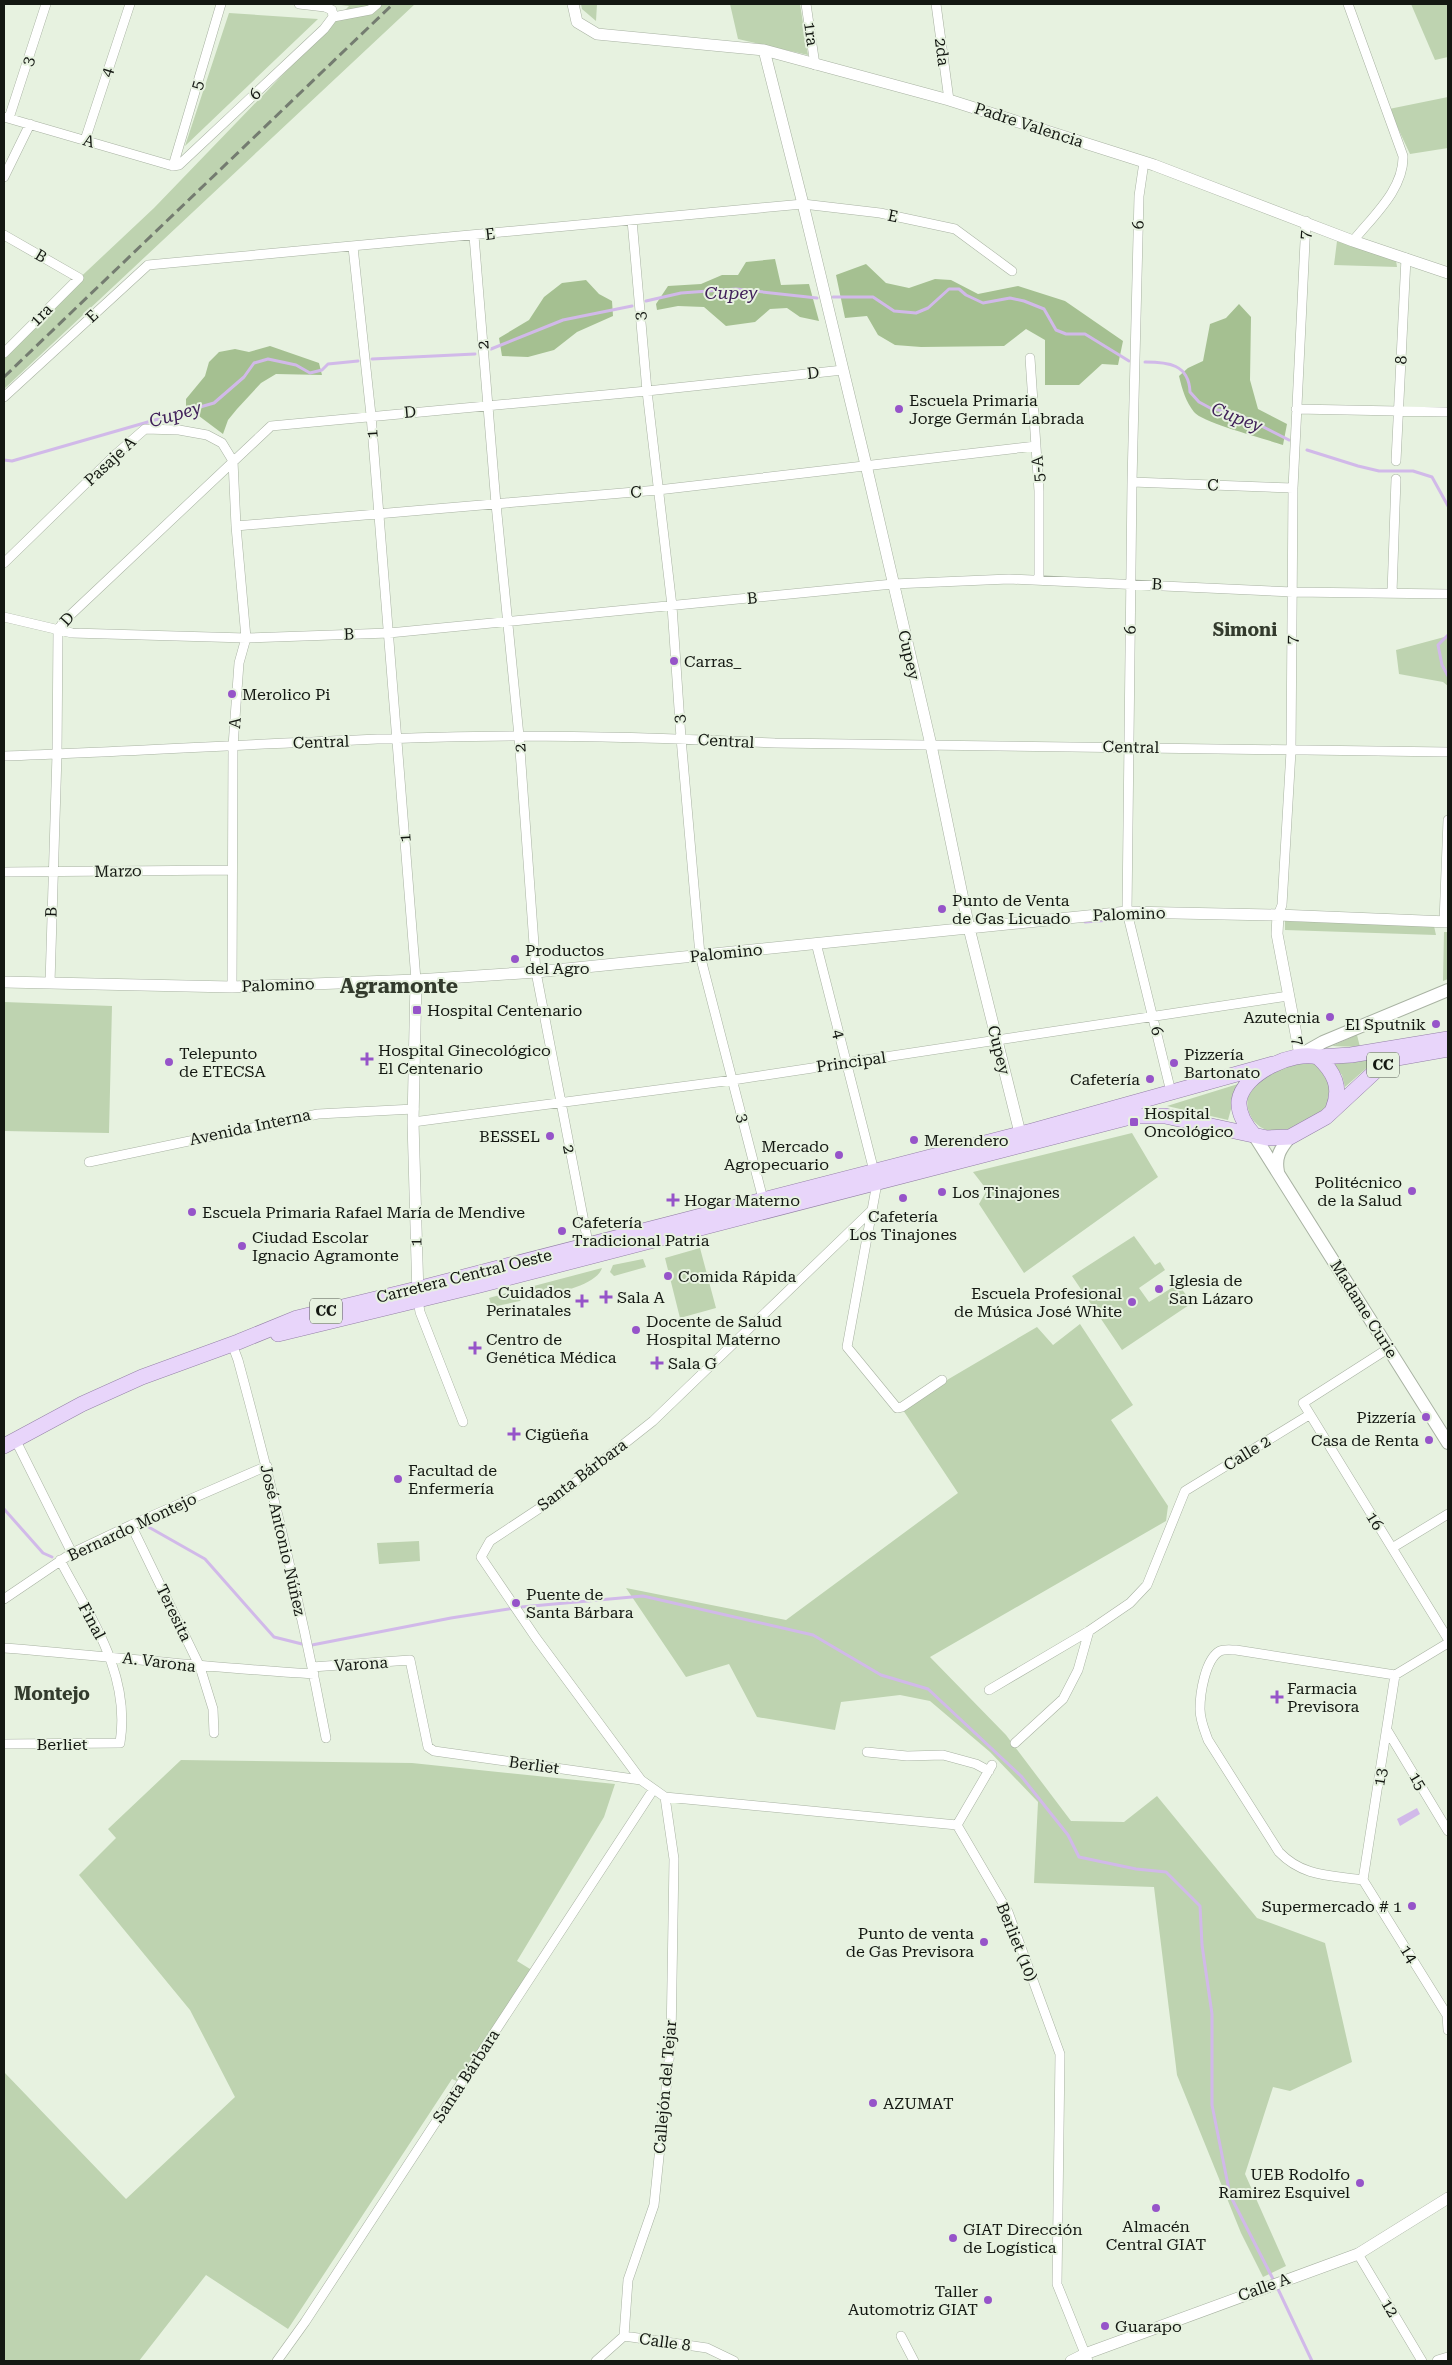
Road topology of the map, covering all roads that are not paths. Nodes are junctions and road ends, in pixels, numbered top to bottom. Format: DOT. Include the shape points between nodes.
graph roads {
  1 [pos="46,4"];
  2 [pos="130,4"];
  3 [pos="221,4"];
  4 [pos="299,4"];
  5 [pos="377,4"];
  6 [pos="573,4"];
  7 [pos="806,4"];
  8 [pos="936,4"];
  9 [pos="1348,4"];
  10 [pos="332,17"];
  11 [pos="764,50"];
  12 [pos="795,59"];
  13 [pos="815,65"];
  14 [pos="771,77"];
  15 [pos="949,100"];
  16 [pos="7,118"];
  17 [pos="30,124"];
  18 [pos="85,140"];
  19 [pos="1144,162"];
  20 [pos="174,166"];
  21 [pos="4,177"];
  22 [pos="804,204"];
  23 [pos="632,220"];
  24 [pos="1306,221"];
  25 [pos="4,235"];
  26 [pos="474,236"];
  27 [pos="1353,241"];
  28 [pos="354,247"];
  29 [pos="1406,258"];
  30 [pos="1012,272"];
  31 [pos="1448,273"];
  32 [pos="79,278"];
  33 [pos="4,353"];
  34 [pos="1030,358"];
  35 [pos="843,370"];
  36 [pos="647,391"];
  37 [pos="4,397"];
  38 [pos="488,405"];
  39 [pos="1296,409"];
  40 [pos="1398,411"];
  41 [pos="1448,412"];
  42 [pos="371,416"];
  43 [pos="1036,446"];
  44 [pos="232,461"];
  45 [pos="1396,461"];
  46 [pos="866,465"];
  47 [pos="1396,479"];
  48 [pos="1132,482"];
  49 [pos="1293,488"];
  50 [pos="658,490"];
  51 [pos="496,504"];
  52 [pos="378,514"];
  53 [pos="236,526"];
  54 [pos="4,563"];
  55 [pos="1039,580"];
  56 [pos="1131,583"];
  57 [pos="893,584"];
  58 [pos="1293,592"];
  59 [pos="1392,593"];
  60 [pos="1448,594"];
  61 [pos="672,606"];
  62 [pos="4,617"];
  63 [pos="508,622"];
  64 [pos="58,630"];
  65 [pos="389,633"];
  66 [pos="246,638"];
  67 [pos="519,736"];
  68 [pos="680,738"];
  69 [pos="398,739"];
  70 [pos="930,745"];
  71 [pos="233,746"];
  72 [pos="1129,747"];
  73 [pos="1291,751"];
  74 [pos="1448,752"];
  75 [pos="57,754"];
  76 [pos="4,756"];
  77 [pos="1448,820"];
  78 [pos="231,870"];
  79 [pos="4,872"];
  80 [pos="52,872"];
  81 [pos="1127,912"];
  82 [pos="1278,915"];
  83 [pos="1446,922"];
  84 [pos="969,928"];
  85 [pos="816,943"];
  86 [pos="700,955"];
  87 [pos="536,972"];
  88 [pos="416,980"];
  89 [pos="4,982"];
  90 [pos="50,983"];
  91 [pos="232,987"];
  92 [pos="1448,990"];
  93 [pos="1288,996"];
  94 [pos="1153,1015"];
  95 [pos="1448,1038"];
  96 [pos="996,1041"];
  97 [pos="1448,1049"];
  98 [pos="1300,1055"];
  99 [pos="1318,1057"];
  100 [pos="847,1063"];
  101 [pos="1273,1064"];
  102 [pos="733,1080"];
  103 [pos="1171,1092"];
  104 [pos="1239,1102"];
  105 [pos="560,1104"];
  106 [pos="414,1109"];
  107 [pos="1333,1109"];
  108 [pos="413,1122"];
  109 [pos="1230,1130"];
  110 [pos="1254,1135"];
  111 [pos="1290,1137"];
  112 [pos="1022,1139"];
  113 [pos="90,1162"];
  114 [pos="1279,1175"];
  115 [pos="876,1176"];
  116 [pos="765,1206"];
  117 [pos="871,1211"];
  118 [pos="590,1250"];
  119 [pos="418,1295"];
  120 [pos="235,1343"];
  121 [pos="1389,1348"];
  122 [pos="942,1380"];
  123 [pos="1309,1415"];
  124 [pos="463,1422"];
  125 [pos="9,1443"];
  126 [pos="1448,1444"];
  127 [pos="267,1466"];
  128 [pos="1448,1514"];
  129 [pos="131,1525"];
  130 [pos="1392,1548"];
  131 [pos="72,1553"];
  132 [pos="60,1560"];
  133 [pos="4,1599"];
  134 [pos="1089,1631"];
  135 [pos="1448,1639"];
  136 [pos="1448,1642"];
  137 [pos="4,1648"];
  138 [pos="111,1657"];
  139 [pos="200,1667"];
  140 [pos="313,1671"];
  141 [pos="1395,1675"];
  142 [pos="989,1690"];
  143 [pos="1387,1730"];
  144 [pos="214,1733"];
  145 [pos="326,1738"];
  146 [pos="1015,1743"];
  147 [pos="4,1744"];
  148 [pos="120,1744"];
  149 [pos="428,1747"];
  150 [pos="867,1752"];
  151 [pos="641,1780"];
  152 [pos="653,1790"];
  153 [pos="665,1797"];
  154 [pos="957,1826"];
  155 [pos="1448,1831"];
  156 [pos="1363,1880"];
  157 [pos="1448,2015"];
  158 [pos="1448,2030"];
  159 [pos="1448,2198"];
  160 [pos="1358,2254"];
  161 [pos="624,2336"];
  162 [pos="901,2336"];
  163 [pos="1086,2358"];
  164 [pos="1448,2358"];
  165 [pos="277,2361"];
  166 [pos="596,2361"];
  167 [pos="734,2361"];
  168 [pos="914,2361"];
  169 [pos="1071,2361"];
  170 [pos="1422,2361"];
  171 [pos="1438,2361"];
  1 -- 16 [label="street, 3"];
  2 -- 18 [label="street, 4"];
  3 -- 20 [label="street, 5"];
  4 -- 10 [label="street" via="325,7 332,10"];
  5 -- 10 [label="street" via="370,10"];
  6 -- 11 [label="street, Padre Valencia" via="577,22 597,34"];
  7 -- 13 [label="street, 1ra"];
  8 -- 15 [label="street, 2da"];
  9 -- 27 [label="street" via="1403,156 1404,171 1390,196"];
  10 -- 20 [label="street, 6" via="324,29 179,166"];
  11 -- 12 [label="street, Padre Valencia"];
  11 -- 14 [label="street, Cupey"];
  12 -- 13 [label="street, Padre Valencia"];
  12 -- 14 [label="street" via="778,64"];
  13 -- 15 [label="street, Padre Valencia"];
  14 -- 22 [label="street, Cupey"];
  15 -- 19 [label="street, Padre Valencia"];
  16 -- 17 [label="street, A"];
  17 -- 18 [label="street, A"];
  17 -- 21 [label="street"];
  18 -- 20 [label="street, A"];
  19 -- 24 [label="street, Padre Valencia"];
  19 -- 48 [label="street, 6" via="1138,196"];
  22 -- 23 [label="street, E"];
  22 -- 30 [label="street, E" via="880,213 955,229"];
  22 -- 35 [label="street, Cupey"];
  23 -- 26 [label="street, E"];
  23 -- 36 [label="street, 3"];
  24 -- 27 [label="street, Padre Valencia"];
  24 -- 39 [label="street, 7"];
  25 -- 32 [label="street, B"];
  26 -- 28 [label="street, E"];
  26 -- 38 [label="street, 2"];
  27 -- 29 [label="street, Padre Valencia"];
  28 -- 37 [label="street, E" via="148,265"];
  28 -- 42 [label="street, 1"];
  29 -- 31 [label="street, Padre Valencia"];
  29 -- 40 [label="street, 8"];
  32 -- 33 [label="street, 1ra"];
  34 -- 43 [label="street, 5-A"];
  35 -- 36 [label="street, D"];
  35 -- 46 [label="street, Cupey"];
  36 -- 38 [label="street, D"];
  36 -- 50 [label="street, 3"];
  38 -- 42 [label="street, D"];
  38 -- 51 [label="street, 2"];
  39 -- 40 [label="street"];
  39 -- 49 [label="street, 7"];
  40 -- 41 [label="street"];
  40 -- 45 [label="street, 8"];
  42 -- 44 [label="street, D" via="271,426"];
  42 -- 52 [label="street, 1"];
  43 -- 46 [label="street, C"];
  43 -- 55 [label="street, 5-A"];
  44 -- 53 [label="street, A"];
  44 -- 54 [label="street, Pasaje A" via="222,443 207,435 145,429 114,455"];
  44 -- 64 [label="street, D"];
  46 -- 50 [label="street, C"];
  46 -- 57 [label="street, Cupey"];
  47 -- 59 [label="street"];
  48 -- 49 [label="street, C"];
  48 -- 56 [label="street, 6"];
  49 -- 58 [label="street, 7"];
  50 -- 51 [label="street, C"];
  50 -- 61 [label="street, 3"];
  51 -- 52 [label="street, C"];
  51 -- 63 [label="street, 2"];
  52 -- 53 [label="street, C"];
  52 -- 65 [label="street, 1"];
  53 -- 66 [label="street, A"];
  55 -- 56 [label="street, B"];
  55 -- 57 [label="street, B"];
  56 -- 58 [label="street, B"];
  56 -- 72 [label="street, 6"];
  57 -- 61 [label="street, B"];
  57 -- 70 [label="street, Cupey"];
  58 -- 59 [label="street, B"];
  58 -- 73 [label="street, 7"];
  59 -- 60 [label="street, B"];
  61 -- 63 [label="street, B"];
  61 -- 68 [label="street, 3"];
  62 -- 64 [label="street, B"];
  63 -- 65 [label="street, B"];
  63 -- 67 [label="street, 2"];
  64 -- 66 [label="street, B"];
  64 -- 75 [label="street, B"];
  65 -- 66 [label="street, B"];
  65 -- 69 [label="street, 1"];
  66 -- 71 [label="street, A" via="239,663"];
  67 -- 68 [label="street, Central"];
  67 -- 69 [label="street, Central"];
  67 -- 87 [label="street, 2"];
  68 -- 70 [label="street, Central"];
  68 -- 86 [label="street, 3"];
  69 -- 71 [label="street, Central"];
  69 -- 88 [label="street, 1"];
  70 -- 72 [label="street, Central"];
  70 -- 84 [label="street, Cupey"];
  71 -- 75 [label="street, Central"];
  71 -- 78 [label="street, A"];
  72 -- 73 [label="street, Central"];
  72 -- 81 [label="street, 6"];
  73 -- 74 [label="street, Central"];
  73 -- 82 [label="street, 7" via="1282,905"];
  75 -- 76 [label="street, Central"];
  75 -- 80 [label="street, B"];
  77 -- 83 [label="street"];
  78 -- 80 [label="street, Marzo"];
  78 -- 91 [label="street, A"];
  79 -- 80 [label="street, Marzo"];
  80 -- 90 [label="street, B"];
  81 -- 82 [label="street, Palomino"];
  81 -- 84 [label="street, Palomino"];
  81 -- 94 [label="street, 6"];
  82 -- 83 [label="street, Palomino"];
  82 -- 93 [label="street, 7" via="1277,934"];
  84 -- 85 [label="street, Palomino"];
  84 -- 96 [label="street, Cupey"];
  85 -- 86 [label="street, Palomino"];
  85 -- 100 [label="street, 4"];
  86 -- 87 [label="street, Palomino"];
  86 -- 102 [label="street, 3"];
  87 -- 88 [label="street, Palomino"];
  87 -- 105 [label="street, 2"];
  88 -- 91 [label="street, Palomino"];
  88 -- 106 [label="street, 1"];
  89 -- 90 [label="street, Palomino"];
  90 -- 91 [label="street, Palomino"];
  92 -- 98 [label="main road" via="1323,1042"];
  93 -- 94 [label="street, Principal"];
  93 -- 98 [label="street, 7"];
  94 -- 96 [label="street, Principal"];
  94 -- 103 [label="street, 6"];
  95 -- 99 [label="main road, CC" via="1351,1055"];
  96 -- 100 [label="street, Principal"];
  96 -- 112 [label="street, Cupey"];
  97 -- 107 [label="main road, CC" via="1397,1058 1382,1065"];
  98 -- 99 [label="main road, CC"];
  98 -- 101 [label="main road, CC"];
  99 -- 107 [label="main road" via="1337,1082 1337,1100"];
  100 -- 102 [label="street, Principal"];
  100 -- 115 [label="street, 4"];
  101 -- 103 [label="main road, Carretera Central Oeste / CC"];
  101 -- 104 [label="main road, CC" via="1253,1078"];
  102 -- 105 [label="street, Principal"];
  102 -- 116 [label="street, 3"];
  103 -- 112 [label="main road, Carretera Central Oeste / CC"];
  104 -- 109 [label="main road"];
  104 -- 110 [label="main road" via="1240,1114"];
  105 -- 108 [label="street, Principal"];
  105 -- 118 [label="street, 2"];
  106 -- 108 [label="street, 1"];
  106 -- 113 [label="street, Avenida Interna" via="318,1114"];
  107 -- 111 [label="main road, CC" via="1318,1123"];
  108 -- 119 [label="street, 1"];
  109 -- 110 [label="main road, Carretera Central Oeste / CC"];
  109 -- 112 [label="main road, Carretera Central Oeste / CC" via="1150,1114"];
  110 -- 111 [label="main road, CC"];
  110 -- 114 [label="main road, Madame Curie"];
  111 -- 114 [label="main road" via="1276,1159"];
  112 -- 115 [label="main road, Carretera Central Oeste / CC"];
  114 -- 121 [label="main road, Madame Curie"];
  115 -- 116 [label="main road, Carretera Central Oeste / CC"];
  115 -- 117 [label="street"];
  116 -- 118 [label="main road, Carretera Central Oeste / CC"];
  117 -- 122 [label="street" via="847,1347 897,1408"];
  117 -- 151 [label="street, Santa Bárbara" via="653,1421 558,1496 490,1541 482,1557 526,1624"];
  118 -- 119 [label="main road, Carretera Central Oeste / CC"];
  119 -- 120 [label="main road, Carretera Central Oeste / CC"];
  119 -- 124 [label="street, 1" via="420,1312"];
  120 -- 125 [label="main road, Carretera Central Oeste / CC" via="142,1377"];
  120 -- 127 [label="street, José Antonio Núñez"];
  121 -- 123 [label="street, 16" via="1303,1403"];
  121 -- 126 [label="main road, Madame Curie"];
  123 -- 130 [label="street, 16"];
  123 -- 134 [label="street, Calle 2" via="1185,1491 1147,1585 1130,1603"];
  125 -- 131 [label="street"];
  127 -- 129 [label="street, Bernardo Montejo"];
  127 -- 140 [label="street, José Antonio Núñez"];
  128 -- 130 [label="street"];
  129 -- 131 [label="street, Bernardo Montejo"];
  129 -- 139 [label="street, Teresita"];
  130 -- 135 [label="street, 16"];
  131 -- 132 [label="street, Bernardo Montejo"];
  132 -- 133 [label="street, Bernardo Montejo"];
  132 -- 138 [label="street, Final"];
  134 -- 142 [label="street"];
  134 -- 146 [label="street" via="1078,1670 1063,1699"];
  136 -- 141 [label="street"];
  137 -- 138 [label="street, A. Varona"];
  138 -- 139 [label="street, A. Varona"];
  138 -- 148 [label="street, Final" via="123,1707"];
  139 -- 140 [label="street, A. Varona"];
  139 -- 144 [label="street, Teresita" via="214,1709"];
  140 -- 145 [label="street, José Antonio Núñez"];
  140 -- 149 [label="street, Varona" via="410,1660"];
  141 -- 143 [label="street, 13"];
  141 -- 156 [label="street" via="1236,1650 1220,1651 1211,1659 1204,1682 1200,1708 1208,1740 1278,1852 1291,1865 1308,1872"];
  143 -- 155 [label="street, 15"];
  143 -- 156 [label="street, 13"];
  147 -- 148 [label="street, Berliet"];
  149 -- 151 [label="street, Berliet" via="434,1751"];
  150 -- 154 [label="street" via="943,1755 991,1768"];
  151 -- 152 [label="street, Santa Bárbara"];
  152 -- 153 [label="street, Santa Bárbara"];
  152 -- 165 [label="street, Santa Bárbara"];
  153 -- 154 [label="street"];
  153 -- 161 [label="street, Callejón del Tejar" via="674,1858 671,2041 654,2205 628,2280"];
  154 -- 163 [label="street, Berliet (10)" via="1008,1912 1060,2054 1057,2284"];
  156 -- 157 [label="street, 14"];
  157 -- 158 [label="street, 14"];
  159 -- 160 [label="street, Calle A"];
  160 -- 163 [label="street, Calle A"];
  160 -- 170 [label="street, 12"];
  161 -- 166 [label="street"];
  161 -- 167 [label="street, Calle 8" via="708,2348"];
  162 -- 168 [label="street"];
  163 -- 169 [label="street, Calle A"];
  164 -- 171 [label="street"];
}
